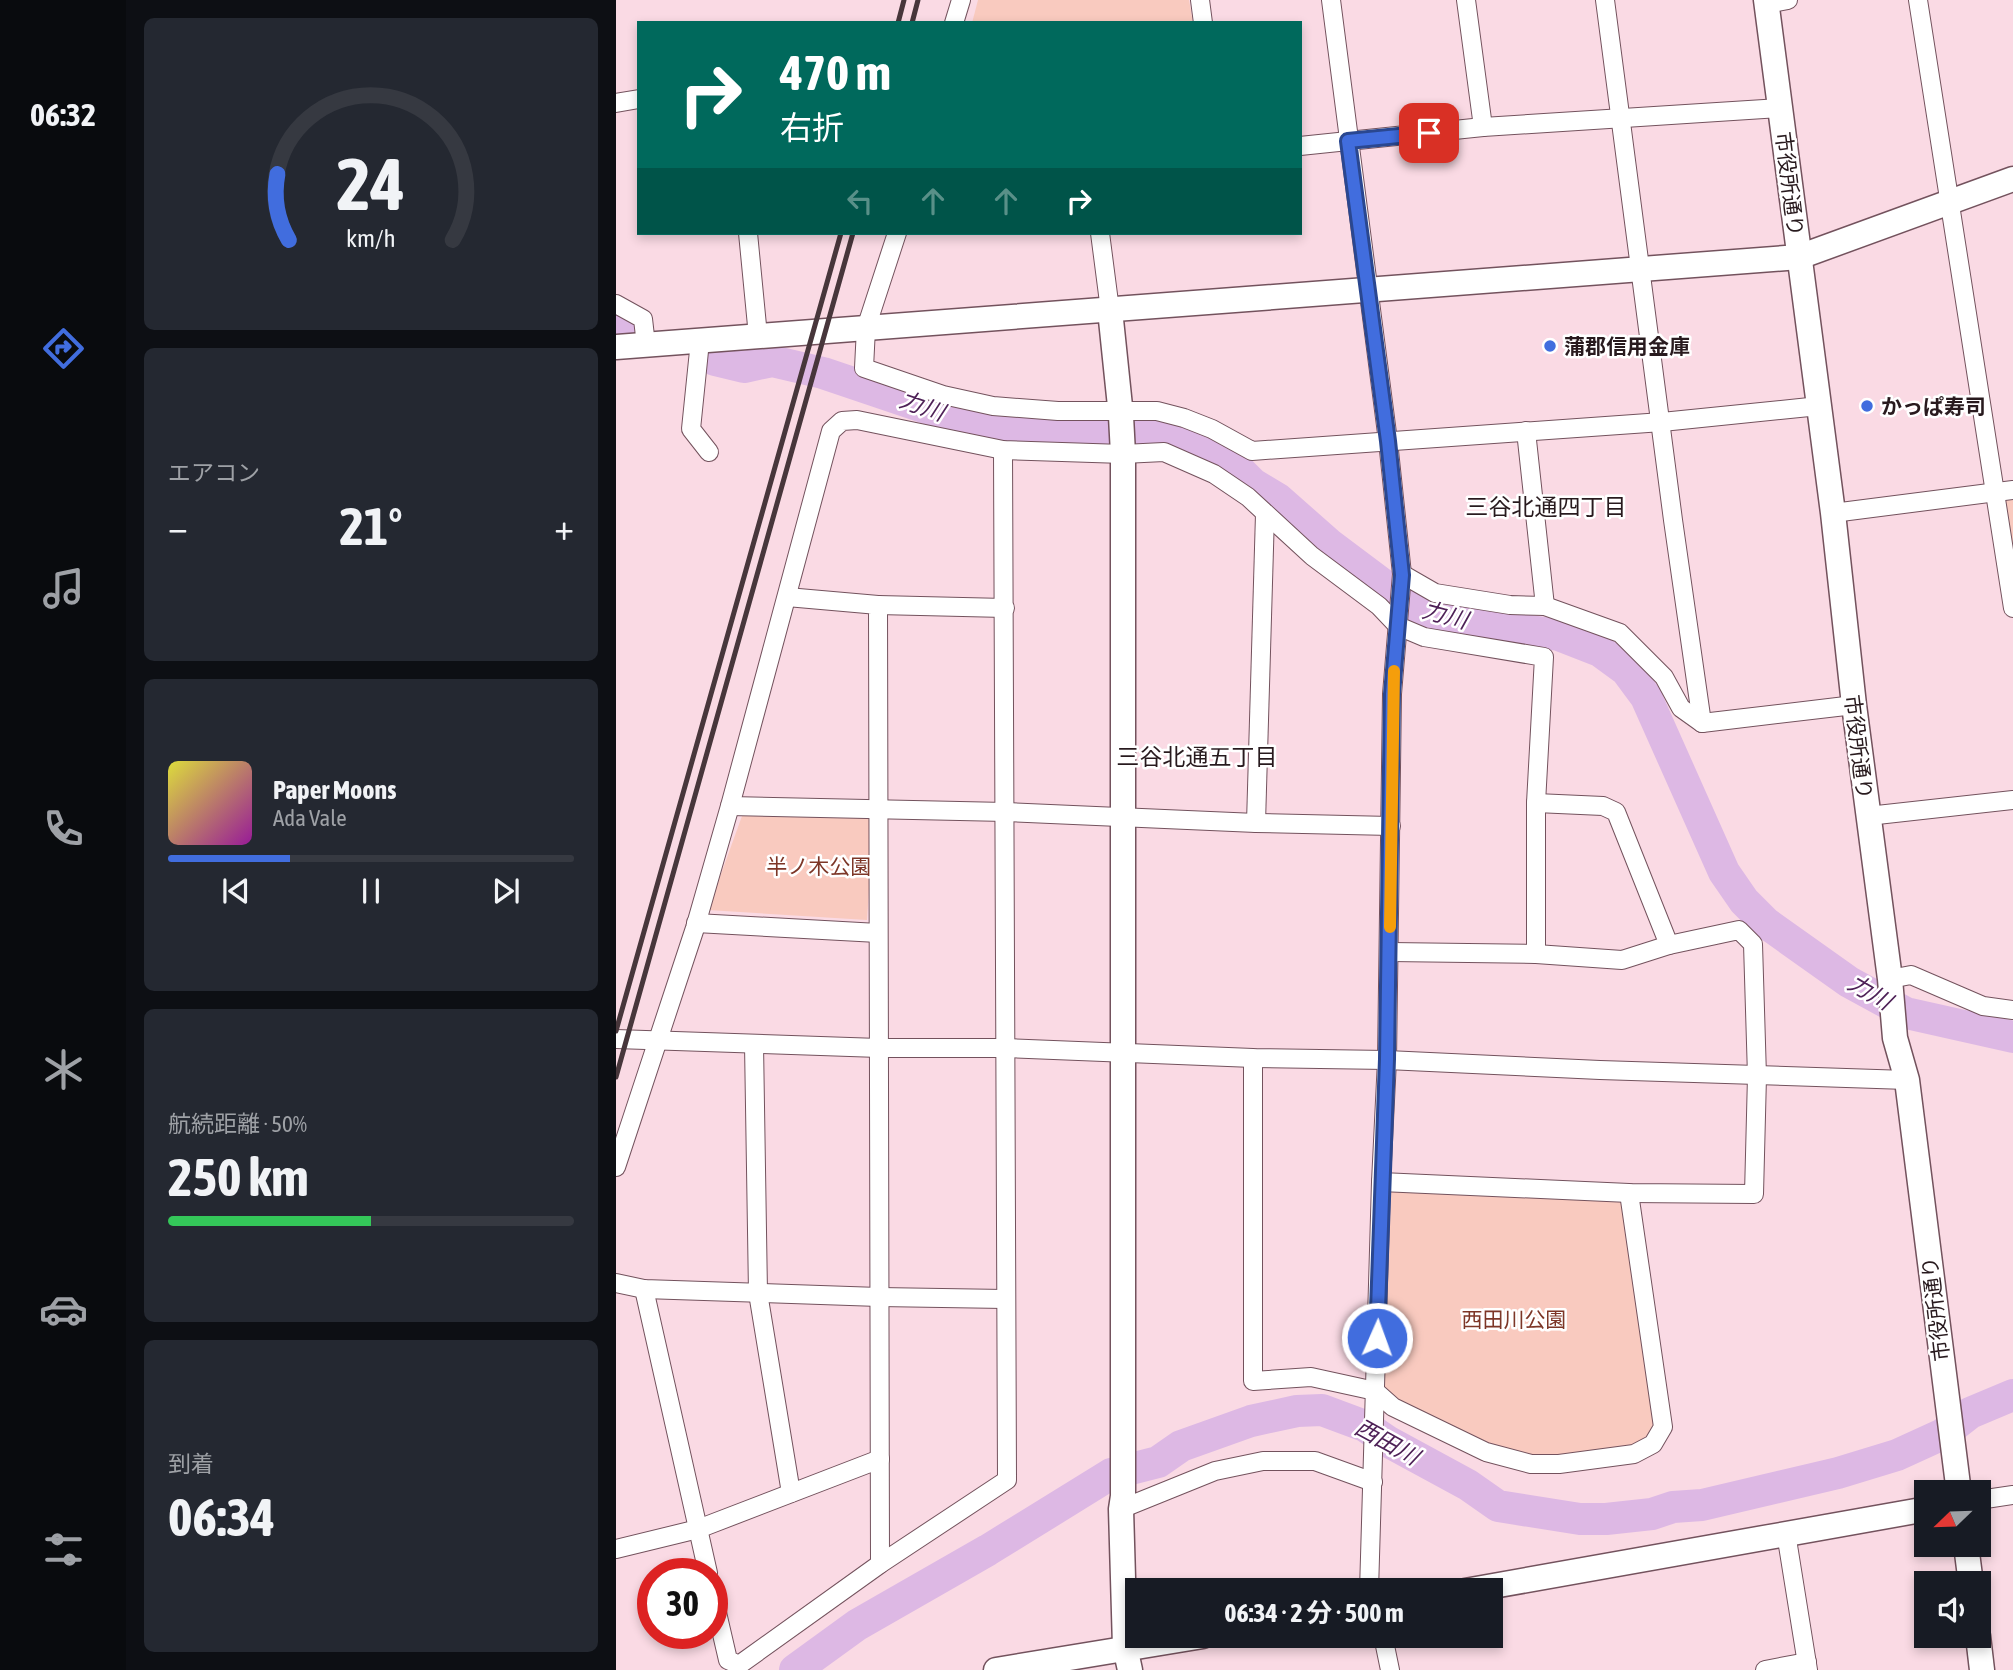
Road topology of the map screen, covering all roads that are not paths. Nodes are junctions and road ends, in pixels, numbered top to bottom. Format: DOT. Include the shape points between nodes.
graph roads {
  1 [pos="961,0"];
  2 [pos="1200,0"];
  3 [pos="1331,0"];
  4 [pos="1466,0"];
  5 [pos="1605,0"];
  6 [pos="1918,0"];
  7 [pos="1774,1"];
  8 [pos="955,21"];
  9 [pos="1203,21"];
  10 [pos="637,99"];
  11 [pos="616,103"];
  12 [pos="1780,108"];
  13 [pos="1620,120"];
  14 [pos="1483,127"];
  15 [pos="1348,141"];
  16 [pos="1302,146"];
  17 [pos="2013,179"];
  18 [pos="1950,201"];
  19 [pos="748,235"];
  20 [pos="896,235"];
  21 [pos="1100,235"];
  22 [pos="1799,257"];
  23 [pos="1640,269"];
  24 [pos="1367,291"];
  25 [pos="616,304"];
  26 [pos="1110,310"];
  27 [pos="866,328"];
  28 [pos="758,336"];
  29 [pos="699,341"];
  30 [pos="646,345"];
  31 [pos="616,347"];
  32 [pos="1819,406"];
  33 [pos="1121,414"];
  34 [pos="1662,422"];
  35 [pos="1527,431"];
  36 [pos="1388,441"];
  37 [pos="1003,450"];
  38 [pos="709,453"];
  39 [pos="1123,454"];
  40 [pos="2005,491"];
  41 [pos="1833,513"];
  42 [pos="1265,514"];
  43 [pos="1402,578"];
  44 [pos="787,597"];
  45 [pos="878,605"];
  46 [pos="1545,606"];
  47 [pos="1005,608"];
  48 [pos="2013,608"];
  49 [pos="1398,621"];
  50 [pos="1854,705"];
  51 [pos="1702,723"];
  52 [pos="2013,800"];
  53 [pos="1536,803"];
  54 [pos="730,806"];
  55 [pos="878,809"];
  56 [pos="1006,812"];
  57 [pos="1868,816"];
  58 [pos="1123,817"];
  59 [pos="1256,823"];
  60 [pos="1391,826"];
  61 [pos="696,923"];
  62 [pos="878,933"];
  63 [pos="1669,945"];
  64 [pos="1390,952"];
  65 [pos="1536,954"];
  66 [pos="1890,979"];
  67 [pos="2013,1010"];
  68 [pos="616,1039"];
  69 [pos="657,1040"];
  70 [pos="754,1044"];
  71 [pos="879,1048"];
  72 [pos="1006,1048"];
  73 [pos="1123,1053"];
  74 [pos="1253,1058"];
  75 [pos="1387,1059"];
  76 [pos="1757,1076"];
  77 [pos="1907,1080"];
  78 [pos="616,1167"];
  79 [pos="1381,1182"];
  80 [pos="1629,1193"];
  81 [pos="616,1283"];
  82 [pos="644,1289"];
  83 [pos="758,1293"];
  84 [pos="879,1297"];
  85 [pos="1005,1299"];
  86 [pos="1375,1396"];
  87 [pos="880,1458"];
  88 [pos="1957,1480"];
  89 [pos="1373,1485"];
  90 [pos="791,1493"];
  91 [pos="2013,1495"];
  92 [pos="1992,1498"];
  93 [pos="1122,1503"];
  94 [pos="1914,1511"];
  95 [pos="698,1530"];
  96 [pos="1786,1533"];
  97 [pos="616,1549"];
  98 [pos="705,1558"];
  99 [pos="880,1564"];
  100 [pos="1369,1578"];
  101 [pos="1503,1584"];
  102 [pos="1163,1648"];
  103 [pos="1385,1648"];
  104 [pos="1979,1648"];
  105 [pos="725,1649"];
  106 [pos="1127,1659"];
  107 [pos="1807,1666"];
  108 [pos="996,1670"];
  109 [pos="1390,1670"];
  110 [pos="1765,1670"];
  111 [pos="1982,1670"];
  1 -- 8 [label="street"];
  2 -- 9 [label="street"];
  3 -- 15 [label="street"];
  4 -- 14 [label="street"];
  5 -- 13 [label="street"];
  6 -- 18 [label="street"];
  7 -- 12 [label="street, 市役所通り"];
  10 -- 11 [label="street"];
  12 -- 13 [label="street"];
  12 -- 22 [label="street, 市役所通り"];
  13 -- 14 [label="street"];
  13 -- 23 [label="street"];
  14 -- 15 [label="street"];
  15 -- 16 [label="street"];
  15 -- 24 [label="street"];
  17 -- 18 [label="street"];
  18 -- 22 [label="street"];
  18 -- 40 [label="street"];
  19 -- 28 [label="street"];
  20 -- 27 [label="street"];
  21 -- 26 [label="street"];
  22 -- 23 [label="street"];
  22 -- 32 [label="street, 市役所通り"];
  23 -- 24 [label="street"];
  23 -- 34 [label="street"];
  24 -- 26 [label="street"];
  24 -- 36 [label="street"];
  25 -- 30 [label="street" via="643,319"];
  26 -- 27 [label="street"];
  26 -- 33 [label="street"];
  27 -- 28 [label="street"];
  27 -- 33 [label="street" via="864,368 943,395 993,406"];
  28 -- 29 [label="street"];
  29 -- 30 [label="street"];
  29 -- 38 [label="street" via="691,429"];
  30 -- 31 [label="street"];
  32 -- 34 [label="street"];
  32 -- 41 [label="street, 市役所通り"];
  33 -- 36 [label="street" via="1157,411 1184,418 1252,451"];
  33 -- 39 [label="street"];
  34 -- 35 [label="street"];
  34 -- 51 [label="street"];
  35 -- 36 [label="street"];
  35 -- 46 [label="street"];
  36 -- 43 [label="street"];
  37 -- 39 [label="street"];
  37 -- 44 [label="street" via="857,420 835,425"];
  37 -- 47 [label="street"];
  39 -- 42 [label="street" via="1164,452 1214,474"];
  39 -- 58 [label="street"];
  40 -- 41 [label="street"];
  40 -- 48 [label="street"];
  41 -- 50 [label="street, 市役所通り"];
  42 -- 49 [label="street"];
  42 -- 59 [label="street"];
  43 -- 46 [label="street" via="1435,593"];
  43 -- 49 [label="street"];
  44 -- 45 [label="street"];
  44 -- 54 [label="street"];
  45 -- 47 [label="street"];
  45 -- 55 [label="street"];
  46 -- 51 [label="street" via="1619,633 1664,677 1681,708"];
  47 -- 56 [label="street"];
  49 -- 53 [label="street" via="1424,637 1544,657"];
  49 -- 60 [label="street" via="1392,694"];
  50 -- 51 [label="street"];
  50 -- 57 [label="street, 市役所通り"];
  52 -- 57 [label="street"];
  53 -- 63 [label="street" via="1603,806 1616,812"];
  53 -- 65 [label="street"];
  54 -- 55 [label="street"];
  54 -- 61 [label="street"];
  55 -- 56 [label="street"];
  55 -- 62 [label="street"];
  56 -- 58 [label="street"];
  56 -- 72 [label="street"];
  57 -- 66 [label="street, 市役所通り"];
  58 -- 59 [label="street"];
  58 -- 73 [label="street"];
  59 -- 60 [label="street"];
  60 -- 64 [label="street"];
  61 -- 62 [label="street"];
  61 -- 69 [label="street"];
  62 -- 71 [label="street"];
  63 -- 65 [label="street" via="1622,960"];
  63 -- 76 [label="street" via="1739,930 1753,944"];
  64 -- 65 [label="street"];
  64 -- 75 [label="street"];
  66 -- 67 [label="street" via="1911,975 1983,1006"];
  66 -- 77 [label="street, 市役所通り" via="1895,1038"];
  68 -- 69 [label="street"];
  69 -- 70 [label="street"];
  69 -- 78 [label="street"];
  70 -- 71 [label="street"];
  70 -- 83 [label="street"];
  71 -- 72 [label="street"];
  71 -- 84 [label="street"];
  72 -- 73 [label="street"];
  72 -- 85 [label="street"];
  73 -- 74 [label="street"];
  73 -- 93 [label="street"];
  74 -- 75 [label="street"];
  74 -- 86 [label="street" via="1253,1381 1311,1377"];
  75 -- 76 [label="street"];
  75 -- 79 [label="street"];
  76 -- 77 [label="street"];
  76 -- 80 [label="street" via="1754,1194"];
  77 -- 88 [label="street, 市役所通り"];
  79 -- 80 [label="street"];
  79 -- 86 [label="street"];
  80 -- 86 [label="street" via="1662,1427 1653,1444 1634,1454 1531,1464 1486,1452"];
  81 -- 82 [label="street"];
  82 -- 83 [label="street"];
  82 -- 95 [label="street"];
  83 -- 84 [label="street"];
  83 -- 90 [label="street"];
  84 -- 85 [label="street"];
  84 -- 87 [label="street"];
  85 -- 99 [label="street" via="1007,1480"];
  86 -- 89 [label="street"];
  87 -- 90 [label="street"];
  87 -- 99 [label="street"];
  89 -- 93 [label="street" via="1315,1461 1263,1461 1215,1471"];
  89 -- 100 [label="street"];
  90 -- 95 [label="street"];
  91 -- 92 [label="street"];
  93 -- 106 [label="street"];
  94 -- 96 [label="street"];
  95 -- 97 [label="street"];
  95 -- 98 [label="street"];
  96 -- 101 [label="street"];
  96 -- 107 [label="street"];
  99 -- 105 [label="street" via="739,1665 728,1660"];
  102 -- 106 [label="street"];
  103 -- 109 [label="street"];
  104 -- 111 [label="street"];
  106 -- 108 [label="street"];
  107 -- 110 [label="street"];
}
